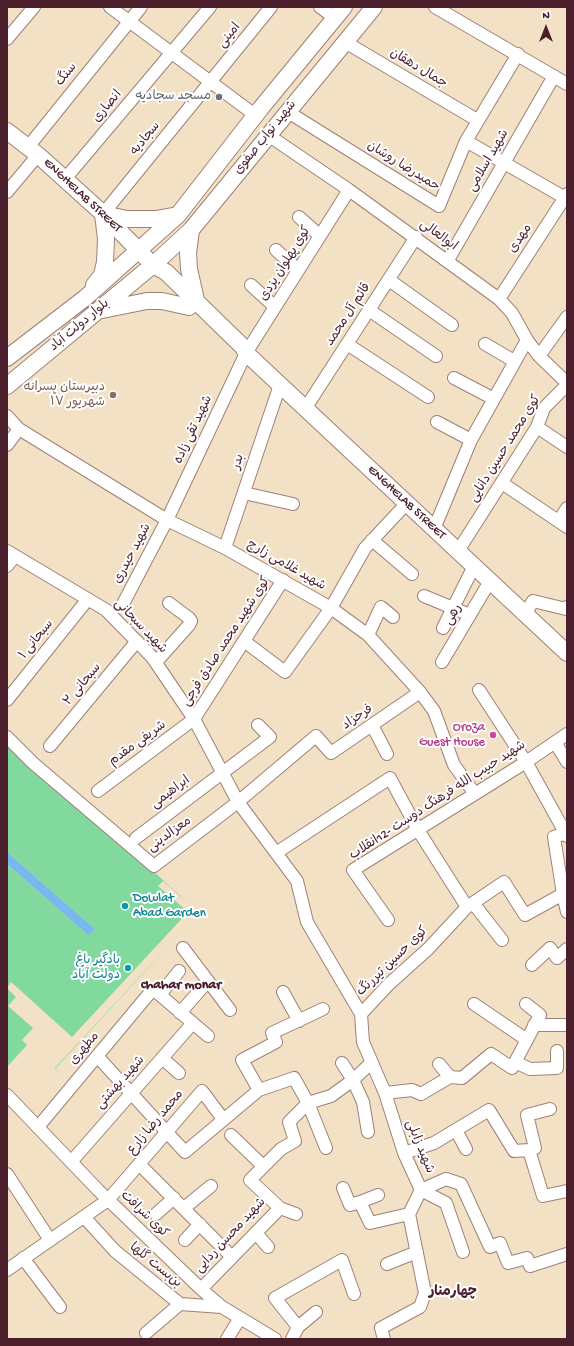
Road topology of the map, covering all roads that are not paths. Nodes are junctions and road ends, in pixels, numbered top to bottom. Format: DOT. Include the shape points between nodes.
graph roads {
  1 [pos="34,7"];
  2 [pos="110,7"];
  3 [pos="141,7"];
  4 [pos="210,7"];
  5 [pos="272,7"];
  6 [pos="320,7"];
  7 [pos="374,7"];
  8 [pos="435,7"];
  9 [pos="339,12"];
  10 [pos="129,21"];
  11 [pos="7,39"];
  12 [pos="345,42"];
  13 [pos="172,53"];
  14 [pos="518,54"];
  15 [pos="554,76"];
  16 [pos="211,82"];
  17 [pos="567,84"];
  18 [pos="288,112"];
  19 [pos="255,115"];
  20 [pos="477,120"];
  21 [pos="7,131"];
  22 [pos="268,135"];
  23 [pos="466,141"];
  24 [pos="33,151"];
  25 [pos="505,163"];
  26 [pos="65,179"];
  27 [pos="349,190"];
  28 [pos="7,192"];
  29 [pos="566,197"];
  30 [pos="103,214"];
  31 [pos="178,215"];
  32 [pos="299,217"];
  33 [pos="191,230"];
  34 [pos="320,236"];
  35 [pos="416,237"];
  36 [pos="276,250"];
  37 [pos="139,251"];
  38 [pos="448,260"];
  39 [pos="153,265"];
  40 [pos="298,270"];
  41 [pos="389,280"];
  42 [pos="251,285"];
  43 [pos="85,298"];
  44 [pos="499,299"];
  45 [pos="193,304"];
  46 [pos="275,307"];
  47 [pos="369,310"];
  48 [pos="98,311"];
  49 [pos="567,317"];
  50 [pos="452,325"];
  51 [pos="527,340"];
  52 [pos="347,344"];
  53 [pos="485,344"];
  54 [pos="246,353"];
  55 [pos="436,356"];
  56 [pos="539,356"];
  57 [pos="7,358"];
  58 [pos="514,362"];
  59 [pos="454,378"];
  60 [pos="567,384"];
  61 [pos="280,385"];
  62 [pos="7,386"];
  63 [pos="428,397"];
  64 [pos="494,399"];
  65 [pos="306,409"];
  66 [pos="7,416"];
  67 [pos="437,422"];
  68 [pos="537,427"];
  69 [pos="19,429"];
  70 [pos="471,440"];
  71 [pos="7,445"];
  72 [pos="567,447"];
  73 [pos="502,483"];
  74 [pos="244,493"];
  75 [pos="293,504"];
  76 [pos="407,504"];
  77 [pos="567,508"];
  78 [pos="167,520"];
  79 [pos="563,524"];
  80 [pos="434,528"];
  81 [pos="372,540"];
  82 [pos="225,548"];
  83 [pos="458,551"];
  84 [pos="11,553"];
  85 [pos="7,566"];
  86 [pos="474,566"];
  87 [pos="412,574"];
  88 [pos="283,580"];
  89 [pos="490,581"];
  90 [pos="424,596"];
  91 [pos="88,599"];
  92 [pos="124,602"];
  93 [pos="168,603"];
  94 [pos="567,607"];
  95 [pos="331,608"];
  96 [pos="453,608"];
  97 [pos="525,614"];
  98 [pos="470,615"];
  99 [pos="393,617"];
  100 [pos="442,628"];
  101 [pos="368,635"];
  102 [pos="137,641"];
  103 [pos="244,641"];
  104 [pos="567,653"];
  105 [pos="156,662"];
  106 [pos="442,662"];
  107 [pos="479,690"];
  108 [pos="420,692"];
  109 [pos="7,700"];
  110 [pos="194,719"];
  111 [pos="258,725"];
  112 [pos="372,725"];
  113 [pos="567,734"];
  114 [pos="316,736"];
  115 [pos="7,737"];
  116 [pos="555,742"];
  117 [pos="50,746"];
  118 [pos="387,754"];
  119 [pos="526,762"];
  120 [pos="567,762"];
  121 [pos="223,771"];
  122 [pos="98,790"];
  123 [pos="475,794"];
  124 [pos="238,802"];
  125 [pos="563,820"];
  126 [pos="418,830"];
  127 [pos="566,835"];
  128 [pos="136,838"];
  129 [pos="276,853"];
  130 [pos="563,894"];
  131 [pos="470,905"];
  132 [pos="567,911"];
  133 [pos="388,920"];
  134 [pos="502,940"];
  135 [pos="183,948"];
  136 [pos="567,949"];
  137 [pos="532,965"];
  138 [pos="179,971"];
  139 [pos="208,981"];
  140 [pos="157,992"];
  141 [pos="283,992"];
  142 [pos="474,1004"];
  143 [pos="526,1004"];
  144 [pos="323,1009"];
  145 [pos="230,1010"];
  146 [pos="180,1013"];
  147 [pos="361,1014"];
  148 [pos="299,1020"];
  149 [pos="192,1024"];
  150 [pos="534,1025"];
  151 [pos="567,1025"];
  152 [pos="208,1036"];
  153 [pos="526,1040"];
  154 [pos="557,1051"];
  155 [pos="97,1056"];
  156 [pos="162,1058"];
  157 [pos="515,1062"];
  158 [pos="342,1063"];
  159 [pos="371,1063"];
  160 [pos="438,1064"];
  161 [pos="179,1073"];
  162 [pos="450,1077"];
  163 [pos="353,1080"];
  164 [pos="259,1090"];
  165 [pos="131,1093"];
  166 [pos="385,1093"];
  167 [pos="7,1095"];
  168 [pos="308,1103"];
  169 [pos="550,1109"];
  170 [pos="222,1120"];
  171 [pos="38,1127"];
  172 [pos="456,1130"];
  173 [pos="368,1132"];
  174 [pos="167,1133"];
  175 [pos="231,1135"];
  176 [pos="326,1148"];
  177 [pos="466,1149"];
  178 [pos="529,1150"];
  179 [pos="404,1153"];
  180 [pos="71,1162"];
  181 [pos="139,1164"];
  182 [pos="263,1166"];
  183 [pos="7,1174"];
  184 [pos="211,1186"];
  185 [pos="343,1188"];
  186 [pos="421,1190"];
  187 [pos="567,1191"];
  188 [pos="378,1195"];
  189 [pos="174,1198"];
  190 [pos="108,1200"];
  191 [pos="360,1202"];
  192 [pos="184,1208"];
  193 [pos="280,1208"];
  194 [pos="156,1214"];
  195 [pos="296,1214"];
  196 [pos="409,1214"];
  197 [pos="84,1217"];
  198 [pos="200,1224"];
  199 [pos="256,1233"];
  200 [pos="50,1240"];
  201 [pos="185,1240"];
  202 [pos="268,1246"];
  203 [pos="417,1252"];
  204 [pos="463,1252"];
  205 [pos="567,1254"];
  206 [pos="232,1257"];
  207 [pos="23,1258"];
  208 [pos="387,1264"];
  209 [pos="7,1270"];
  210 [pos="200,1289"];
  211 [pos="354,1294"];
  212 [pos="180,1304"];
  213 [pos="60,1307"];
  214 [pos="222,1307"];
  215 [pos="316,1312"];
  216 [pos="240,1318"];
  217 [pos="298,1327"];
  218 [pos="146,1333"];
  219 [pos="227,1339"];
  220 [pos="276,1339"];
  221 [pos="292,1339"];
  222 [pos="384,1339"];
  1 -- 11 [label="street"];
  2 -- 10 [label="street"];
  3 -- 10 [label="street, سنگ"];
  4 -- 13 [label="street, انصاری"];
  5 -- 16 [label="street, امینی"];
  6 -- 9 [label="street"];
  7 -- 12 [label="main road, شهید نواب صفوی"];
  8 -- 14 [label="street"];
  9 -- 19 [label="main road, شهید نواب صفوی"];
  10 -- 13 [label="street"];
  10 -- 24 [label="street, سنگ"];
  12 -- 18 [label="main road, شهید نواب صفوی"];
  12 -- 20 [label="street, جمال دهقان"];
  13 -- 16 [label="street"];
  13 -- 26 [label="street, انصاری"];
  14 -- 15 [label="street"];
  14 -- 20 [label="street, حمیدرضا روشان"];
  15 -- 17 [label="street"];
  15 -- 25 [label="street, شهید اسلامی"];
  16 -- 19 [label="street"];
  16 -- 30 [label="street, سجادیه"];
  18 -- 22 [label="main road, شهید نواب صفوی"];
  18 -- 23 [label="street, حمیدرضا روشان" via="439,206"];
  19 -- 31 [label="main road, شهید نواب صفوی"];
  20 -- 23 [label="street, حمیدرضا روشان"];
  21 -- 24 [label="main road, ENGHELAB STREET"];
  22 -- 27 [label="street, ابوالعالی"];
  22 -- 33 [label="main road, شهید نواب صفوی"];
  23 -- 25 [label="street"];
  24 -- 26 [label="main road, ENGHELAB STREET"];
  24 -- 28 [label="street, سنگ"];
  25 -- 29 [label="street"];
  25 -- 38 [label="street, شهید اسلامی"];
  26 -- 30 [label="main road, ENGHELAB STREET"];
  27 -- 34 [label="street, کوی پهلوان یزدی"];
  27 -- 35 [label="street, ابوالعالی"];
  29 -- 44 [label="street, مهدی"];
  30 -- 31 [label="main road" via="127,219"];
  30 -- 37 [label="main road, ENGHELAB STREET"];
  30 -- 43 [label="main road" via="105,262 102,275"];
  31 -- 37 [label="main road, شهید نواب صفوی"];
  32 -- 34 [label="street"];
  33 -- 39 [label="main road, شهید نواب صفوی"];
  33 -- 45 [label="main road" via="188,253"];
  34 -- 40 [label="street, کوی پهلوان یزدی"];
  35 -- 38 [label="street, ابوالعالی"];
  35 -- 41 [label="street, قائم آل محمد"];
  36 -- 40 [label="street"];
  37 -- 39 [label="main road, ENGHELAB STREET"];
  37 -- 43 [label="main road, بلوار دولت آباد"];
  38 -- 44 [label="street, ابوالعالی"];
  39 -- 45 [label="main road, ENGHELAB STREET" via="166,272"];
  39 -- 48 [label="main road, بلوار دولت آباد"];
  40 -- 46 [label="street, کوی پهلوان یزدی"];
  41 -- 47 [label="street, قائم آل محمد"];
  41 -- 50 [label="street"];
  42 -- 46 [label="street"];
  43 -- 57 [label="main road, بلوار دولت آباد"];
  44 -- 51 [label="street, ابوالعالی" via="512,313"];
  45 -- 48 [label="main road" via="147,301"];
  45 -- 54 [label="main road, ENGHELAB STREET" via="244,347"];
  46 -- 54 [label="street, کوی پهلوان یزدی"];
  47 -- 52 [label="street, قائم آل محمد"];
  47 -- 55 [label="street"];
  48 -- 62 [label="main road, بلوار دولت آباد"];
  49 -- 56 [label="street"];
  51 -- 56 [label="street, ابوالعالی"];
  51 -- 58 [label="street"];
  52 -- 63 [label="street"];
  52 -- 65 [label="street, قائم آل محمد"];
  53 -- 58 [label="street"];
  54 -- 61 [label="main road, ENGHELAB STREET"];
  54 -- 78 [label="street, شهید تقی زاده"];
  56 -- 60 [label="street, ابوالعالی"];
  58 -- 64 [label="street"];
  59 -- 64 [label="street"];
  60 -- 68 [label="street, کوی محمد حسین دانایی" via="544,408"];
  61 -- 65 [label="main road, ENGHELAB STREET"];
  61 -- 74 [label="street, بدر"];
  64 -- 70 [label="street"];
  65 -- 76 [label="main road, ENGHELAB STREET"];
  66 -- 69 [label="street"];
  67 -- 70 [label="street"];
  68 -- 72 [label="street"];
  68 -- 73 [label="street, کوی محمد حسین دانایی"];
  69 -- 71 [label="street"];
  69 -- 78 [label="street, شهید غلامی زارچ"];
  70 -- 80 [label="street"];
  73 -- 79 [label="street"];
  73 -- 83 [label="street, کوی محمد حسین دانایی"];
  74 -- 75 [label="street"];
  74 -- 82 [label="street, بدر"];
  76 -- 80 [label="main road, ENGHELAB STREET"];
  76 -- 81 [label="street"];
  77 -- 79 [label="street"];
  78 -- 82 [label="street, شهید غلامی زارچ"];
  78 -- 92 [label="street, شهید حیدری"];
  80 -- 83 [label="main road, ENGHELAB STREET"];
  81 -- 87 [label="street"];
  81 -- 95 [label="street"];
  82 -- 88 [label="street, شهید غلامی زارچ"];
  83 -- 86 [label="main road, ENGHELAB STREET"];
  84 -- 85 [label="street"];
  84 -- 91 [label="street, شهید سبحانی"];
  86 -- 89 [label="main road, ENGHELAB STREET"];
  86 -- 96 [label="street"];
  88 -- 95 [label="street, شهید غلامی زارچ"];
  88 -- 103 [label="street, کوی شهید محمد صادق فرجی"];
  89 -- 97 [label="main road, ENGHELAB STREET"];
  89 -- 98 [label="street, رهی"];
  90 -- 96 [label="street"];
  91 -- 102 [label="street, شهید سبحانی" via="106,610"];
  91 -- 109 [label="street, سبحانی ۱"];
  93 -- 105 [label="street" via="191,621"];
  94 -- 97 [label="street" via="566,609 533,601"];
  95 -- 101 [label="street, شهید غلامی زارچ"];
  95 -- 103 [label="street" via="284,672"];
  96 -- 98 [label="street"];
  96 -- 100 [label="street"];
  97 -- 104 [label="main road, ENGHELAB STREET"];
  98 -- 106 [label="street, رهی"];
  99 -- 101 [label="street" via="381,608"];
  101 -- 108 [label="street, شهید غلامی زارچ"];
  102 -- 105 [label="street, شهید سبحانی"];
  102 -- 117 [label="street, سبحانی ۲"];
  103 -- 110 [label="street, کوی شهید محمد صادق فرجی"];
  105 -- 110 [label="street, شهید سبحانی"];
  107 -- 119 [label="street"];
  108 -- 112 [label="street, فرحزاد"];
  108 -- 123 [label="street, شهید غلامی زارچ" via="434,711 454,765"];
  110 -- 121 [label="street, شهید سبحانی"];
  110 -- 122 [label="street, شریفی مقدم"];
  111 -- 121 [label="street, ابراهیمی" via="270,737"];
  112 -- 114 [label="street, فرحزاد" via="331,753"];
  112 -- 118 [label="street"];
  113 -- 116 [label="street, شهید حبیب الله فرهنگ دوست -12انقلاب"];
  114 -- 124 [label="street, معزالدینی"];
  115 -- 124 [label="street, معزالدینی" via="154,866"];
  116 -- 119 [label="street, شهید حبیب الله فرهنگ دوست -12انقلاب"];
  116 -- 120 [label="street"];
  119 -- 123 [label="street, شهید حبیب الله فرهنگ دوست -12انقلاب"];
  119 -- 125 [label="street"];
  121 -- 124 [label="street, شهید سبحانی"];
  121 -- 128 [label="street, ابراهیمی"];
  123 -- 126 [label="street, شهید حبیب الله فرهنگ دوست -12انقلاب"];
  124 -- 129 [label="street, کوی حسین تیررنگ"];
  125 -- 127 [label="street"];
  126 -- 129 [label="street" via="390,778"];
  126 -- 131 [label="street"];
  126 -- 133 [label="street, شهید حبیب الله فرهنگ دوست -12انقلاب" via="353,870"];
  127 -- 130 [label="street" via="554,837"];
  129 -- 147 [label="street, کوی حسین تیررنگ" via="297,881 307,922"];
  130 -- 131 [label="street, کوی حسین تیررنگ" via="525,915 504,882"];
  130 -- 132 [label="street"];
  131 -- 134 [label="street"];
  131 -- 147 [label="street, کوی حسین تیررنگ"];
  135 -- 139 [label="street"];
  136 -- 137 [label="street" via="557,958 550,948"];
  138 -- 140 [label="street, مطهری"];
  139 -- 145 [label="street"];
  139 -- 146 [label="street"];
  140 -- 146 [label="street"];
  140 -- 155 [label="street, مطهری"];
  141 -- 148 [label="street"];
  142 -- 153 [label="street"];
  143 -- 150 [label="street" via="540,1015"];
  144 -- 148 [label="street"];
  146 -- 149 [label="street"];
  147 -- 159 [label="street, شهید زابلی" via="363,1042"];
  148 -- 164 [label="street" via="272,1033 276,1042 242,1060"];
  149 -- 152 [label="street"];
  149 -- 156 [label="street, شهید بهشتی"];
  150 -- 151 [label="street"];
  150 -- 153 [label="street"];
  153 -- 157 [label="street"];
  154 -- 157 [label="street" via="557,1068 530,1069"];
  155 -- 165 [label="street"];
  155 -- 171 [label="street, مطهری"];
  156 -- 161 [label="street"];
  156 -- 165 [label="street, شهید بهشتی"];
  157 -- 162 [label="street" via="512,1068 491,1054 462,1078"];
  158 -- 163 [label="street"];
  159 -- 163 [label="street, شهید محسن ردایی"];
  159 -- 166 [label="street, شهید زابلی"];
  160 -- 162 [label="street"];
  162 -- 166 [label="street" via="421,1094 412,1090"];
  163 -- 168 [label="street, شهید محسن ردایی" via="331,1096"];
  163 -- 173 [label="street" via="363,1102"];
  164 -- 168 [label="street" via="294,1078"];
  164 -- 170 [label="street"];
  165 -- 174 [label="street"];
  165 -- 180 [label="street, شهید بهشتی"];
  166 -- 179 [label="street, شهید زابلی"];
  167 -- 171 [label="street, کوی شرافت"];
  168 -- 176 [label="street"];
  168 -- 182 [label="street, شهید محسن ردایی" via="289,1122 295,1141 281,1149"];
  169 -- 178 [label="street" via="527,1115 535,1148"];
  170 -- 174 [label="street" via="185,1152"];
  170 -- 174 [label="street, محمد رضا زارع" via="202,1091"];
  171 -- 180 [label="street, کوی شرافت"];
  172 -- 177 [label="street"];
  172 -- 178 [label="street" via="489,1110 514,1151"];
  172 -- 179 [label="street" via="434,1143"];
  174 -- 181 [label="street, محمد رضا زارع"];
  175 -- 182 [label="street"];
  178 -- 187 [label="street" via="543,1196"];
  179 -- 186 [label="street, شهید زابلی"];
  180 -- 190 [label="street, کوی شرافت"];
  181 -- 189 [label="street"];
  181 -- 190 [label="street, محمد رضا زارع"];
  182 -- 193 [label="street, شهید محسن ردایی" via="250,1180"];
  183 -- 200 [label="street"];
  184 -- 192 [label="street"];
  185 -- 191 [label="street" via="350,1205"];
  186 -- 196 [label="street, شهید زابلی"];
  186 -- 204 [label="street" via="446,1203"];
  186 -- 205 [label="street" via="446,1179 461,1184 490,1247 500,1243 508,1263 527,1258 530,1266"];
  188 -- 191 [label="street"];
  189 -- 192 [label="street"];
  189 -- 194 [label="street"];
  190 -- 197 [label="street, محمد رضا زارع"];
  190 -- 210 [label="street, کوی شرافت"];
  191 -- 196 [label="street" via="370,1223"];
  192 -- 198 [label="street"];
  193 -- 195 [label="street"];
  193 -- 199 [label="street, شهید محسن ردایی"];
  196 -- 203 [label="street"];
  197 -- 200 [label="street, محمد رضا زارع"];
  197 -- 212 [label="street, بن‌بست گلها" via="115,1251"];
  198 -- 201 [label="street"];
  198 -- 206 [label="street"];
  199 -- 202 [label="street"];
  199 -- 206 [label="street, شهید محسن ردایی"];
  200 -- 207 [label="street, محمد رضا زارع"];
  203 -- 208 [label="street"];
  203 -- 222 [label="street" via="425,1293 420,1307 381,1328"];
  206 -- 210 [label="street, شهید محسن ردایی"];
  207 -- 209 [label="street, محمد رضا زارع"];
  207 -- 213 [label="street"];
  210 -- 214 [label="street, کوی شرافت"];
  211 -- 217 [label="street" via="342,1260 275,1298"];
  212 -- 214 [label="street"];
  212 -- 218 [label="street, بن‌بست گلها"];
  214 -- 216 [label="street, کوی شرافت"];
  215 -- 217 [label="street"];
  216 -- 219 [label="street"];
  216 -- 220 [label="street, کوی شرافت"];
  217 -- 221 [label="street"];
}
